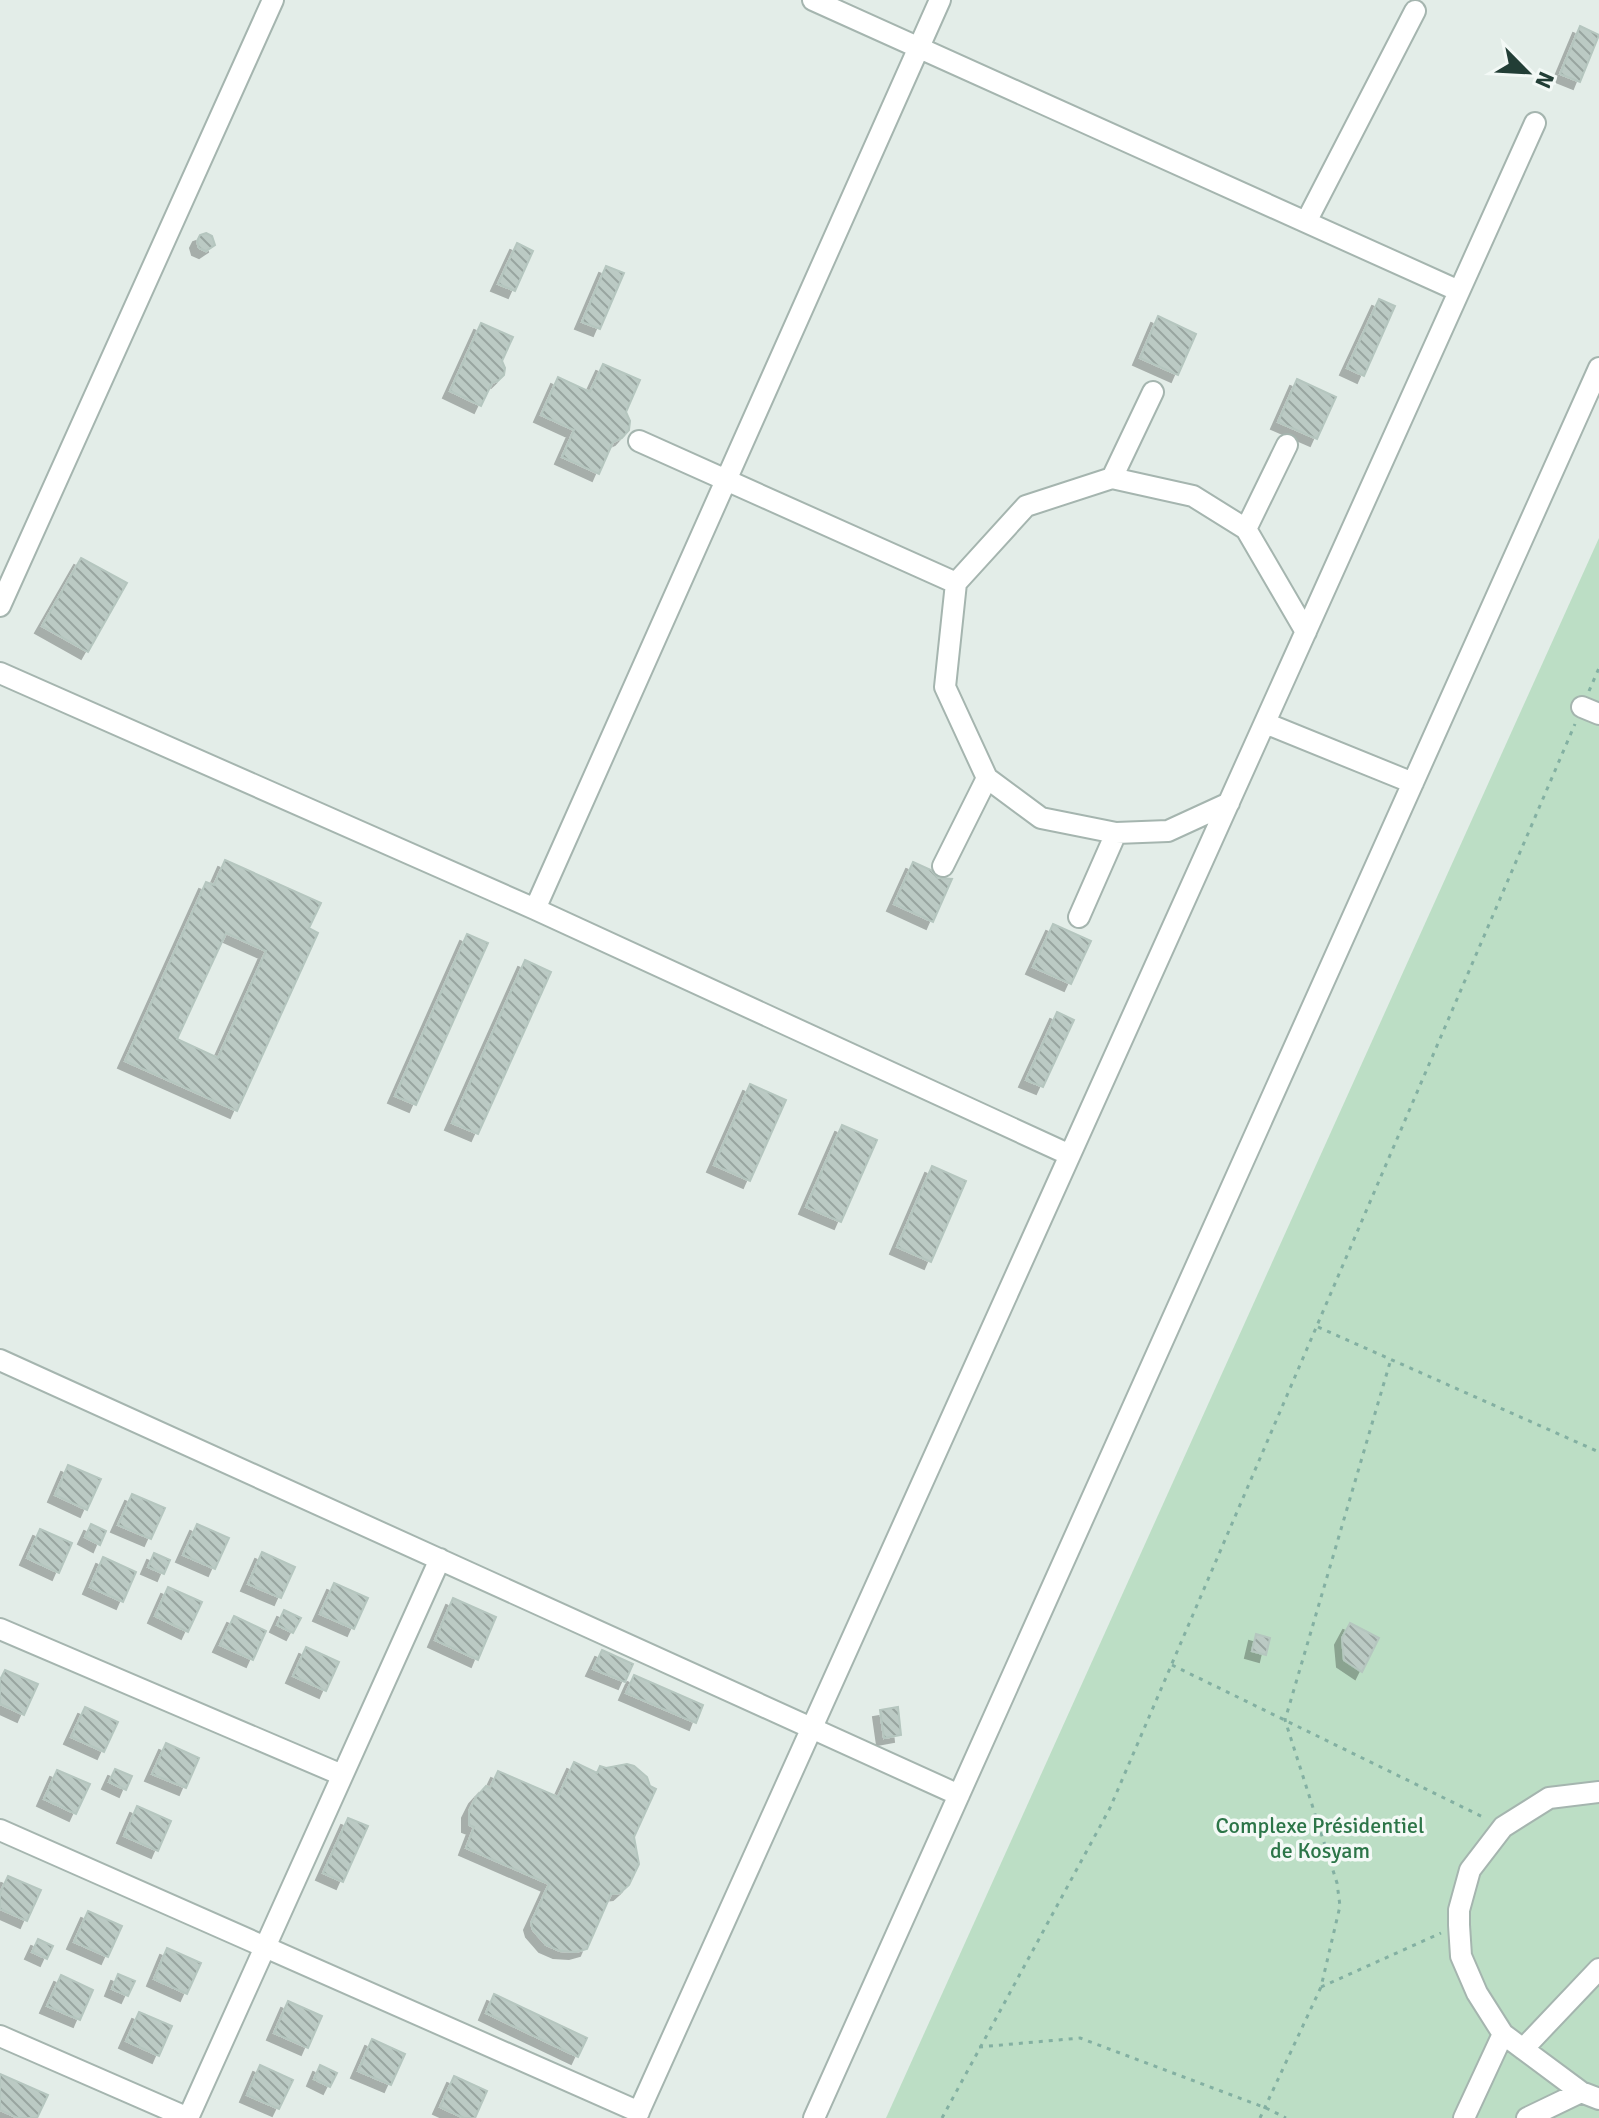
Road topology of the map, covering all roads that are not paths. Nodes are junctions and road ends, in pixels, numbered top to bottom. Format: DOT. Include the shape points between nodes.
graph roads {
  1 [pos="273,0"];
  2 [pos="813,0"];
  3 [pos="940,0"];
  4 [pos="1415,11"];
  5 [pos="920,48"];
  6 [pos="1535,123"];
  7 [pos="1306,222"];
  8 [pos="1459,291"];
  9 [pos="1599,368"];
  10 [pos="1153,392"];
  11 [pos="639,441"];
  12 [pos="1287,445"];
  13 [pos="1112,478"];
  14 [pos="727,480"];
  15 [pos="1246,529"];
  16 [pos="956,583"];
  17 [pos="0,606"];
  18 [pos="1306,632"];
  19 [pos="0,673"];
  20 [pos="1265,723"];
  21 [pos="987,778"];
  22 [pos="1413,783"];
  23 [pos="1229,803"];
  24 [pos="1116,833"];
  25 [pos="943,866"];
  26 [pos="535,909"];
  27 [pos="1079,917"];
  28 [pos="1070,1155"];
  29 [pos="0,1360"];
  30 [pos="440,1559"];
  31 [pos="0,1629"];
  32 [pos="812,1728"];
  33 [pos="342,1775"];
  34 [pos="1599,1792"];
  35 [pos="959,1795"];
  36 [pos="0,1830"];
  37 [pos="265,1948"];
  38 [pos="1599,1969"];
  39 [pos="1503,2034"];
  40 [pos="0,2036"];
  41 [pos="1523,2049"];
  42 [pos="1590,2096"];
  43 [pos="638,2115"];
  44 [pos="188,2118"];
  45 [pos="814,2118"];
  46 [pos="1464,2118"];
  47 [pos="1527,2118"];
  1 -- 17 [label="lane"];
  2 -- 5 [label="lane"];
  3 -- 5 [label="lane"];
  4 -- 7 [label="lane"];
  5 -- 7 [label="lane"];
  5 -- 14 [label="lane"];
  6 -- 8 [label="lane"];
  7 -- 8 [label="lane"];
  8 -- 18 [label="lane"];
  9 -- 22 [label="lane"];
  10 -- 13 [label="lane"];
  11 -- 14 [label="lane"];
  12 -- 15 [label="lane"];
  13 -- 15 [label="lane" via="1193,496"];
  13 -- 16 [label="lane" via="1026,506"];
  14 -- 16 [label="lane"];
  14 -- 26 [label="lane"];
  15 -- 18 [label="lane"];
  16 -- 21 [label="lane" via="945,687"];
  18 -- 20 [label="lane"];
  19 -- 26 [label="lane"];
  20 -- 22 [label="lane"];
  20 -- 23 [label="lane"];
  21 -- 24 [label="lane" via="1041,818"];
  21 -- 25 [label="lane"];
  22 -- 35 [label="lane"];
  23 -- 24 [label="lane" via="1168,831"];
  23 -- 28 [label="lane"];
  24 -- 27 [label="lane"];
  26 -- 28 [label="lane"];
  28 -- 32 [label="lane"];
  29 -- 30 [label="lane"];
  30 -- 32 [label="lane"];
  30 -- 33 [label="lane"];
  31 -- 33 [label="lane"];
  32 -- 35 [label="lane"];
  32 -- 43 [label="lane"];
  33 -- 37 [label="lane"];
  34 -- 39 [label="lane" via="1549,1798 1503,1827 1470,1870 1459,1910 1461,1956"];
  35 -- 45 [label="lane"];
  36 -- 37 [label="lane"];
  37 -- 43 [label="lane"];
  37 -- 44 [label="lane"];
  38 -- 41 [label="lane"];
  39 -- 41 [label="lane"];
  39 -- 46 [label="lane"];
  40 -- 44 [label="lane"];
  41 -- 42 [label="lane"];
  42 -- 47 [label="lane"];
}
